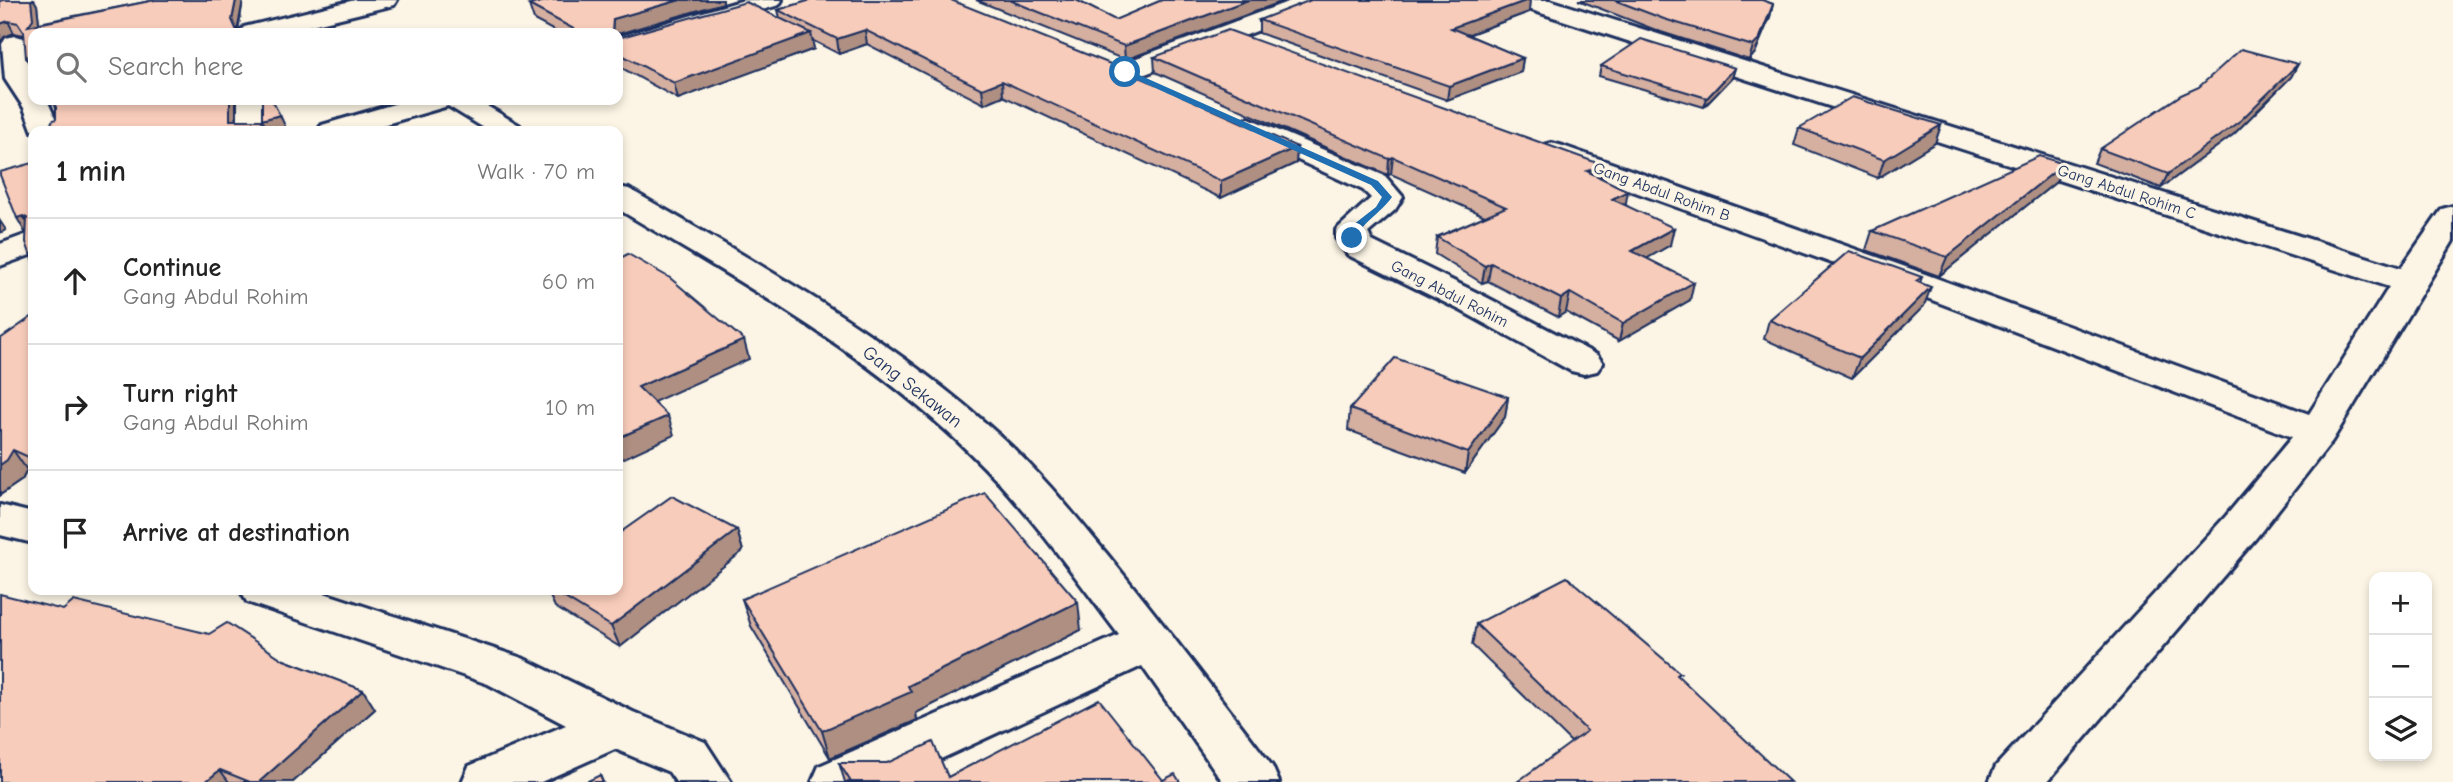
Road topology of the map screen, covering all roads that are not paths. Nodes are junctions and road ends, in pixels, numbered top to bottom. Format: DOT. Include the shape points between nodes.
graph roads {
  1 [pos="385,0"];
  2 [pos="771,0"];
  3 [pos="1315,0"];
  4 [pos="1525,0"];
  5 [pos="254,5"];
  6 [pos="253,28"];
  7 [pos="273,28"];
  8 [pos="1225,32"];
  9 [pos="623,43"];
  10 [pos="15,44"];
  11 [pos="1263,46"];
  12 [pos="1162,88"];
  13 [pos="28,93"];
  14 [pos="36,105"];
  15 [pos="252,105"];
  16 [pos="421,105"];
  17 [pos="466,105"];
  18 [pos="1225,116"];
  19 [pos="45,126"];
  20 [pos="252,126"];
  21 [pos="349,126"];
  22 [pos="501,126"];
  23 [pos="1532,144"];
  24 [pos="623,199"];
  25 [pos="2453,216"];
  26 [pos="28,244"];
  27 [pos="0,256"];
  28 [pos="2409,282"];
  29 [pos="1584,363"];
  30 [pos="2318,432"];
  31 [pos="0,520"];
  32 [pos="28,527"];
  33 [pos="278,595"];
  34 [pos="1151,641"];
  35 [pos="615,726"];
  36 [pos="488,782"];
  37 [pos="705,782"];
  38 [pos="838,782"];
  39 [pos="1253,782"];
  40 [pos="2015,782"];
  1 -- 7 [label="street"];
  2 -- 9 [label="street"];
  3 -- 8 [label="street"];
  4 -- 28 [label="street, Gang Abdul Rohim C"];
  5 -- 6 [label="street"];
  8 -- 11 [label="street"];
  8 -- 12 [label="street" via="1112,66"];
  10 -- 13 [label="street" via="19,79"];
  14 -- 19 [label="street"];
  15 -- 20 [label="street"];
  16 -- 21 [label="street"];
  17 -- 22 [label="street"];
  18 -- 29 [label="street, Gang Abdul Rohim" via="1384,191 1384,204 1352,230 1360,248"];
  23 -- 30 [label="street, Gang Abdul Rohim B"];
  24 -- 34 [label="street, Gang Sekawan" via="792,298 878,356 984,443 1030,489"];
  25 -- 28 [label="street"];
  26 -- 27 [label="street"];
  28 -- 30 [label="street"];
  30 -- 40 [label="street" via="2241,527"];
  31 -- 32 [label="street"];
  33 -- 35 [label="street" via="505,671"];
  34 -- 38 [label="street"];
  34 -- 39 [label="street, Gang Sekawan"];
  35 -- 36 [label="street"];
  35 -- 37 [label="street" via="687,757"];
}
